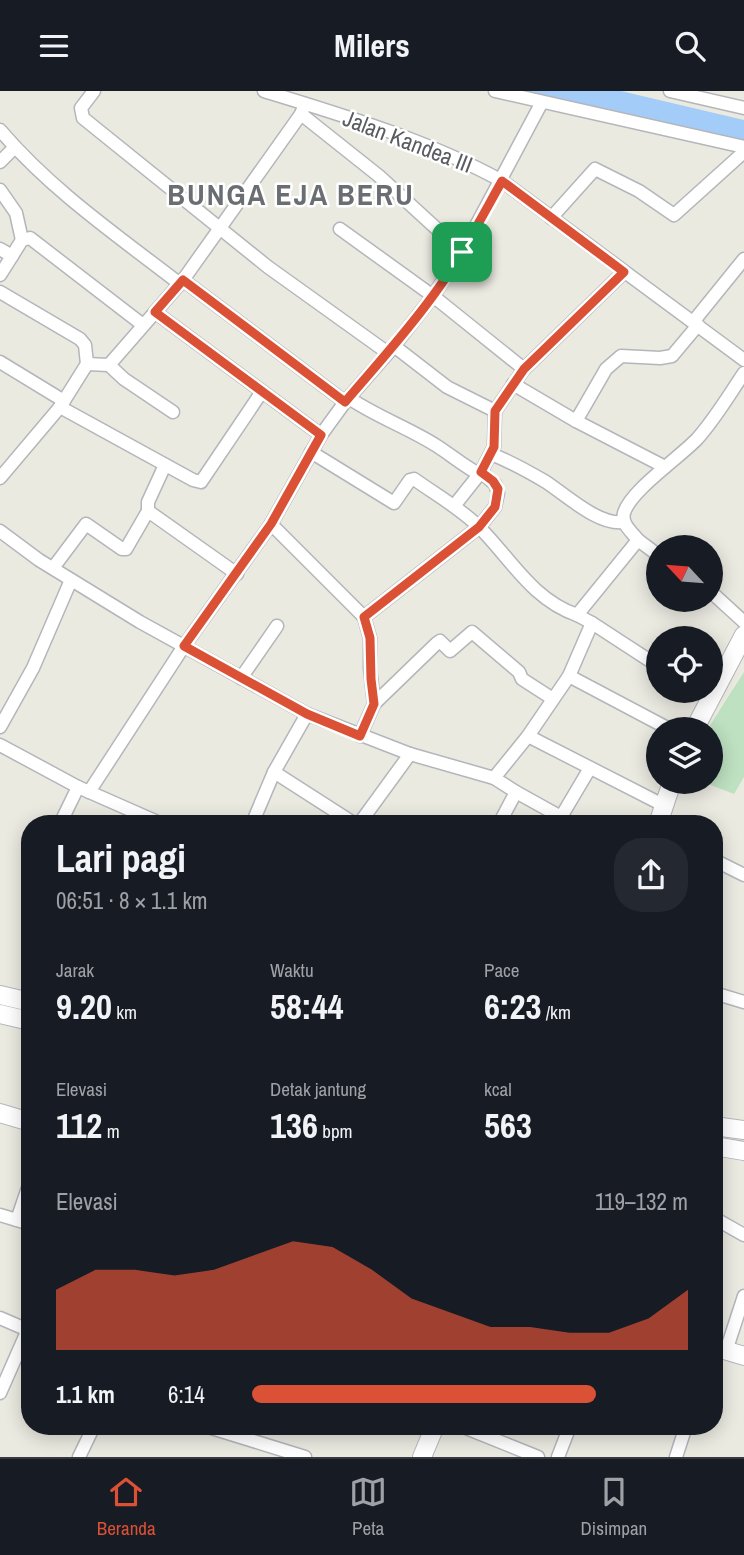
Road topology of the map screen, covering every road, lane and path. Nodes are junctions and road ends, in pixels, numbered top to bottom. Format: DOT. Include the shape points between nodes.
graph roads {
  1 [pos="94,91"];
  2 [pos="264,91"];
  3 [pos="495,91"];
  4 [pos="670,91"];
  5 [pos="732,91"];
  6 [pos="542,102"];
  7 [pos="725,103"];
  8 [pos="744,108"];
  9 [pos="303,109"];
  10 [pos="0,130"];
  11 [pos="15,147"];
  12 [pos="744,149"];
  13 [pos="0,162"];
  14 [pos="502,181"];
  15 [pos="0,190"];
  16 [pos="551,218"];
  17 [pos="221,228"];
  18 [pos="340,229"];
  19 [pos="22,240"];
  20 [pos="6,252"];
  21 [pos="462,252"];
  22 [pos="741,268"];
  23 [pos="624,272"];
  24 [pos="0,275"];
  25 [pos="181,282"];
  26 [pos="1,295"];
  27 [pos="433,296"];
  28 [pos="155,312"];
  29 [pos="695,324"];
  30 [pos="143,325"];
  31 [pos="391,350"];
  32 [pos="744,360"];
  33 [pos="0,362"];
  34 [pos="88,364"];
  35 [pos="109,365"];
  36 [pos="524,369"];
  37 [pos="744,373"];
  38 [pos="513,384"];
  39 [pos="261,393"];
  40 [pos="347,400"];
  41 [pos="62,404"];
  42 [pos="495,411"];
  43 [pos="173,412"];
  44 [pos="576,421"];
  45 [pos="321,435"];
  46 [pos="311,452"];
  47 [pos="491,454"];
  48 [pos="165,465"];
  49 [pos="665,467"];
  50 [pos="480,473"];
  51 [pos="0,478"];
  52 [pos="454,506"];
  53 [pos="148,511"];
  54 [pos="624,522"];
  55 [pos="271,524"];
  56 [pos="479,527"];
  57 [pos="0,531"];
  58 [pos="638,540"];
  59 [pos="646,546"];
  60 [pos="53,568"];
  61 [pos="237,574"];
  62 [pos="71,580"];
  63 [pos="723,603"];
  64 [pos="577,615"];
  65 [pos="364,617"];
  66 [pos="744,622"];
  67 [pos="592,623"];
  68 [pos="277,626"];
  69 [pos="744,635"];
  70 [pos="184,646"];
  71 [pos="646,658"];
  72 [pos="723,666"];
  73 [pos="569,676"];
  74 [pos="242,678"];
  75 [pos="553,699"];
  76 [pos="374,704"];
  77 [pos="307,714"];
  78 [pos="646,717"];
  79 [pos="0,727"];
  80 [pos="360,736"];
  81 [pos="528,736"];
  82 [pos="0,745"];
  83 [pos="410,754"];
  84 [pos="590,768"];
  85 [pos="274,772"];
  86 [pos="494,778"];
  87 [pos="83,790"];
  88 [pos="516,792"];
  89 [pos="668,794"];
  90 [pos="665,806"];
  91 [pos="66,815"];
  92 [pos="141,815"];
  93 [pos="256,815"];
  94 [pos="343,815"];
  95 [pos="364,815"];
  96 [pos="504,815"];
  97 [pos="557,815"];
  98 [pos="562,815"];
  99 [pos="662,815"];
  100 [pos="723,865"];
  101 [pos="744,876"];
  102 [pos="0,995"];
  103 [pos="723,996"];
  104 [pos="21,1001"];
  105 [pos="744,1002"];
  106 [pos="0,1014"];
  107 [pos="21,1019"];
  108 [pos="0,1113"];
  109 [pos="21,1119"];
  110 [pos="723,1128"];
  111 [pos="744,1131"];
  112 [pos="723,1148"];
  113 [pos="744,1151"];
  114 [pos="0,1215"];
  115 [pos="21,1221"];
  116 [pos="723,1223"];
  117 [pos="744,1235"];
  118 [pos="744,1296"];
  119 [pos="0,1318"];
  120 [pos="21,1325"];
  121 [pos="723,1342"];
  122 [pos="21,1346"];
  123 [pos="723,1350"];
  124 [pos="744,1356"];
  125 [pos="0,1393"];
  126 [pos="89,1435"];
  127 [pos="234,1435"];
  128 [pos="431,1435"];
  129 [pos="483,1435"];
  130 [pos="567,1435"];
  131 [pos="683,1435"];
  132 [pos="79,1457"];
  133 [pos="305,1457"];
  134 [pos="422,1457"];
  135 [pos="538,1457"];
  136 [pos="558,1457"];
  137 [pos="676,1457"];
  1 -- 17 [label="street" via="80,109 83,118"];
  2 -- 9 [label="street, Jalan Kandea III"];
  3 -- 6 [label="street"];
  4 -- 7 [label="street"];
  5 -- 7 [label="street"];
  6 -- 12 [label="street"];
  6 -- 14 [label="street"];
  7 -- 8 [label="street"];
  9 -- 14 [label="street, Jalan Kandea III" via="435,149"];
  9 -- 17 [label="street"];
  9 -- 21 [label="street"];
  10 -- 11 [label="street"];
  11 -- 13 [label="street"];
  11 -- 25 [label="street" via="73,199"];
  12 -- 16 [label="street" via="674,215 595,169"];
  14 -- 16 [label="street, Jalan Kandea III"];
  14 -- 21 [label="street"];
  15 -- 19 [label="street" via="16,213"];
  16 -- 23 [label="street, Jalan Kandea III"];
  17 -- 25 [label="street"];
  17 -- 31 [label="street" via="292,286"];
  18 -- 27 [label="street"];
  19 -- 20 [label="street"];
  19 -- 30 [label="street" via="30,238"];
  20 -- 24 [label="street"];
  21 -- 27 [label="street"];
  22 -- 29 [label="street"];
  23 -- 29 [label="street, Jalan Kandea III"];
  23 -- 36 [label="street"];
  25 -- 28 [label="street"];
  25 -- 40 [label="street"];
  26 -- 34 [label="street" via="80,339"];
  27 -- 31 [label="street"];
  27 -- 36 [label="street"];
  28 -- 30 [label="street"];
  28 -- 39 [label="street"];
  29 -- 32 [label="street, Jalan Kandea III"];
  29 -- 44 [label="street" via="672,356 621,356 606,369"];
  30 -- 35 [label="street"];
  31 -- 40 [label="street"];
  31 -- 42 [label="street" via="447,387"];
  33 -- 41 [label="street"];
  34 -- 35 [label="street"];
  34 -- 41 [label="street"];
  35 -- 43 [label="street"];
  36 -- 38 [label="street"];
  37 -- 49 [label="street" via="709,425"];
  38 -- 42 [label="street"];
  38 -- 44 [label="street"];
  39 -- 45 [label="street"];
  39 -- 48 [label="street" via="202,482"];
  40 -- 45 [label="street"];
  40 -- 50 [label="street"];
  41 -- 48 [label="street"];
  41 -- 51 [label="street"];
  42 -- 47 [label="street"];
  44 -- 49 [label="street"];
  45 -- 46 [label="street"];
  46 -- 52 [label="street" via="394,503 412,479"];
  46 -- 55 [label="street"];
  47 -- 50 [label="street"];
  47 -- 54 [label="street" via="543,480 592,513 616,524"];
  48 -- 53 [label="street"];
  49 -- 54 [label="street" via="627,506"];
  50 -- 52 [label="street"];
  50 -- 56 [label="street" via="498,492 495,507"];
  52 -- 56 [label="street"];
  53 -- 60 [label="street" via="126,549 86,524"];
  53 -- 61 [label="street"];
  54 -- 58 [label="street"];
  55 -- 61 [label="street"];
  55 -- 65 [label="street"];
  56 -- 64 [label="street" via="538,593"];
  56 -- 65 [label="street"];
  57 -- 60 [label="street"];
  58 -- 59 [label="street"];
  58 -- 64 [label="street"];
  60 -- 62 [label="street"];
  61 -- 70 [label="street"];
  62 -- 70 [label="street"];
  62 -- 79 [label="street" via="30,675"];
  63 -- 66 [label="street"];
  64 -- 67 [label="street"];
  65 -- 76 [label="street" via="370,638"];
  67 -- 71 [label="street"];
  67 -- 73 [label="street"];
  68 -- 74 [label="street"];
  69 -- 72 [label="street"];
  70 -- 74 [label="street"];
  70 -- 87 [label="street"];
  73 -- 75 [label="street"];
  73 -- 78 [label="street"];
  74 -- 77 [label="street"];
  75 -- 76 [label="street" via="522,679 519,671 472,632 450,652 437,642"];
  75 -- 81 [label="street"];
  76 -- 80 [label="street"];
  77 -- 80 [label="street"];
  77 -- 85 [label="street"];
  80 -- 83 [label="street"];
  81 -- 84 [label="street"];
  81 -- 86 [label="street"];
  82 -- 87 [label="street"];
  83 -- 86 [label="street"];
  83 -- 95 [label="street"];
  84 -- 90 [label="street"];
  84 -- 98 [label="street"];
  85 -- 93 [label="street"];
  85 -- 94 [label="street"];
  86 -- 88 [label="street"];
  87 -- 91 [label="street"];
  87 -- 92 [label="street"];
  88 -- 96 [label="street"];
  88 -- 97 [label="street"];
  89 -- 90 [label="street"];
  90 -- 99 [label="street"];
  100 -- 101 [label="street"];
  102 -- 104 [label="street"];
  103 -- 105 [label="street"];
  106 -- 107 [label="street"];
  108 -- 109 [label="street"];
  110 -- 111 [label="street"];
  112 -- 113 [label="street"];
  114 -- 115 [label="street"];
  116 -- 117 [label="street"];
  118 -- 121 [label="street"];
  119 -- 120 [label="street"];
  122 -- 125 [label="street"];
  123 -- 124 [label="street"];
  126 -- 132 [label="street"];
  127 -- 133 [label="street"];
  128 -- 134 [label="street"];
  129 -- 135 [label="street"];
  130 -- 136 [label="street"];
  131 -- 137 [label="street"];
}
